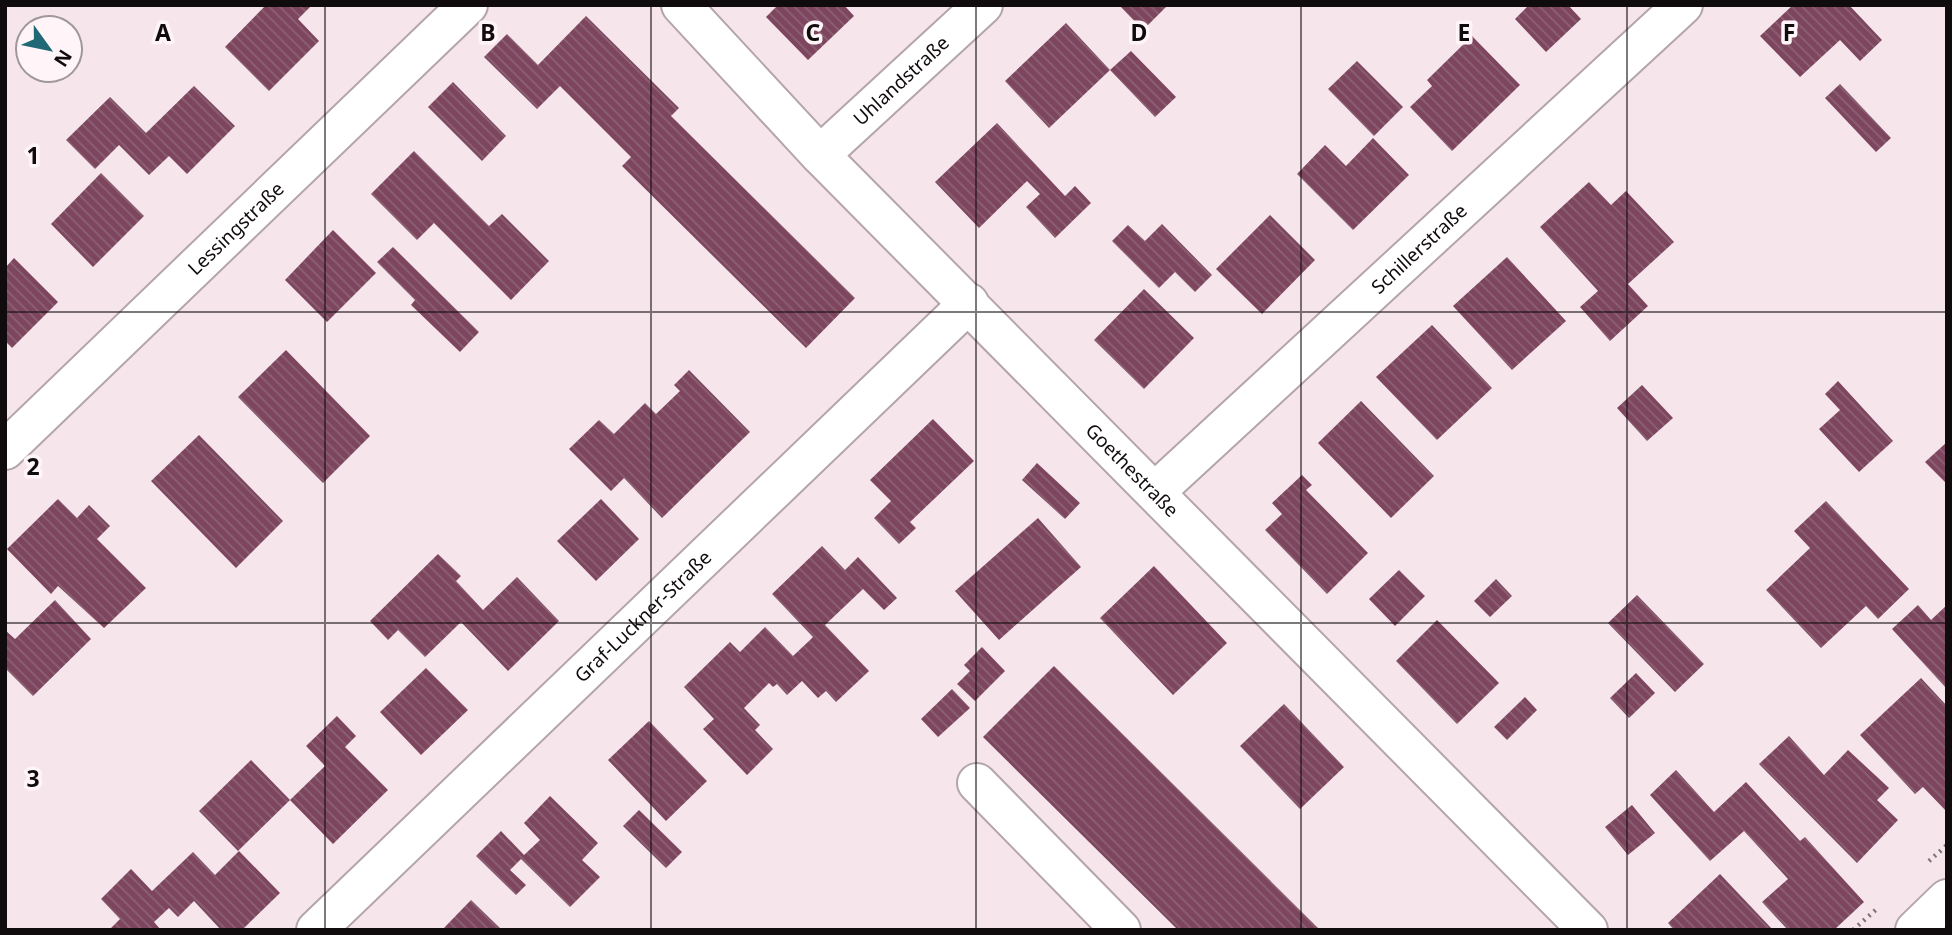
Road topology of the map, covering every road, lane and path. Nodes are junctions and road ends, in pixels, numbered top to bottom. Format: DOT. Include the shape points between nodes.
graph roads {
  1 [pos="468,5"];
  2 [pos="681,5"];
  3 [pos="983,5"];
  4 [pos="1683,5"];
  5 [pos="821,155"];
  6 [pos="969,303"];
  7 [pos="5,450"];
  8 [pos="1155,492"];
  9 [pos="977,783"];
  10 [pos="1947,899"];
  11 [pos="316,930"];
  12 [pos="1121,930"];
  13 [pos="1588,930"];
  14 [pos="1915,930"];
  1 -- 7 [label="street, Lessingstraße"];
  2 -- 5 [label="street, Goethestraße"];
  3 -- 5 [label="street, Uhlandstraße"];
  4 -- 8 [label="street, Schillerstraße"];
  5 -- 6 [label="street, Goethestraße"];
  6 -- 8 [label="street, Goethestraße"];
  6 -- 11 [label="street, Graf-Luckner-Straße"];
  8 -- 13 [label="street, Goethestraße"];
  9 -- 12 [label="street"];
  10 -- 14 [label="street"];
}
